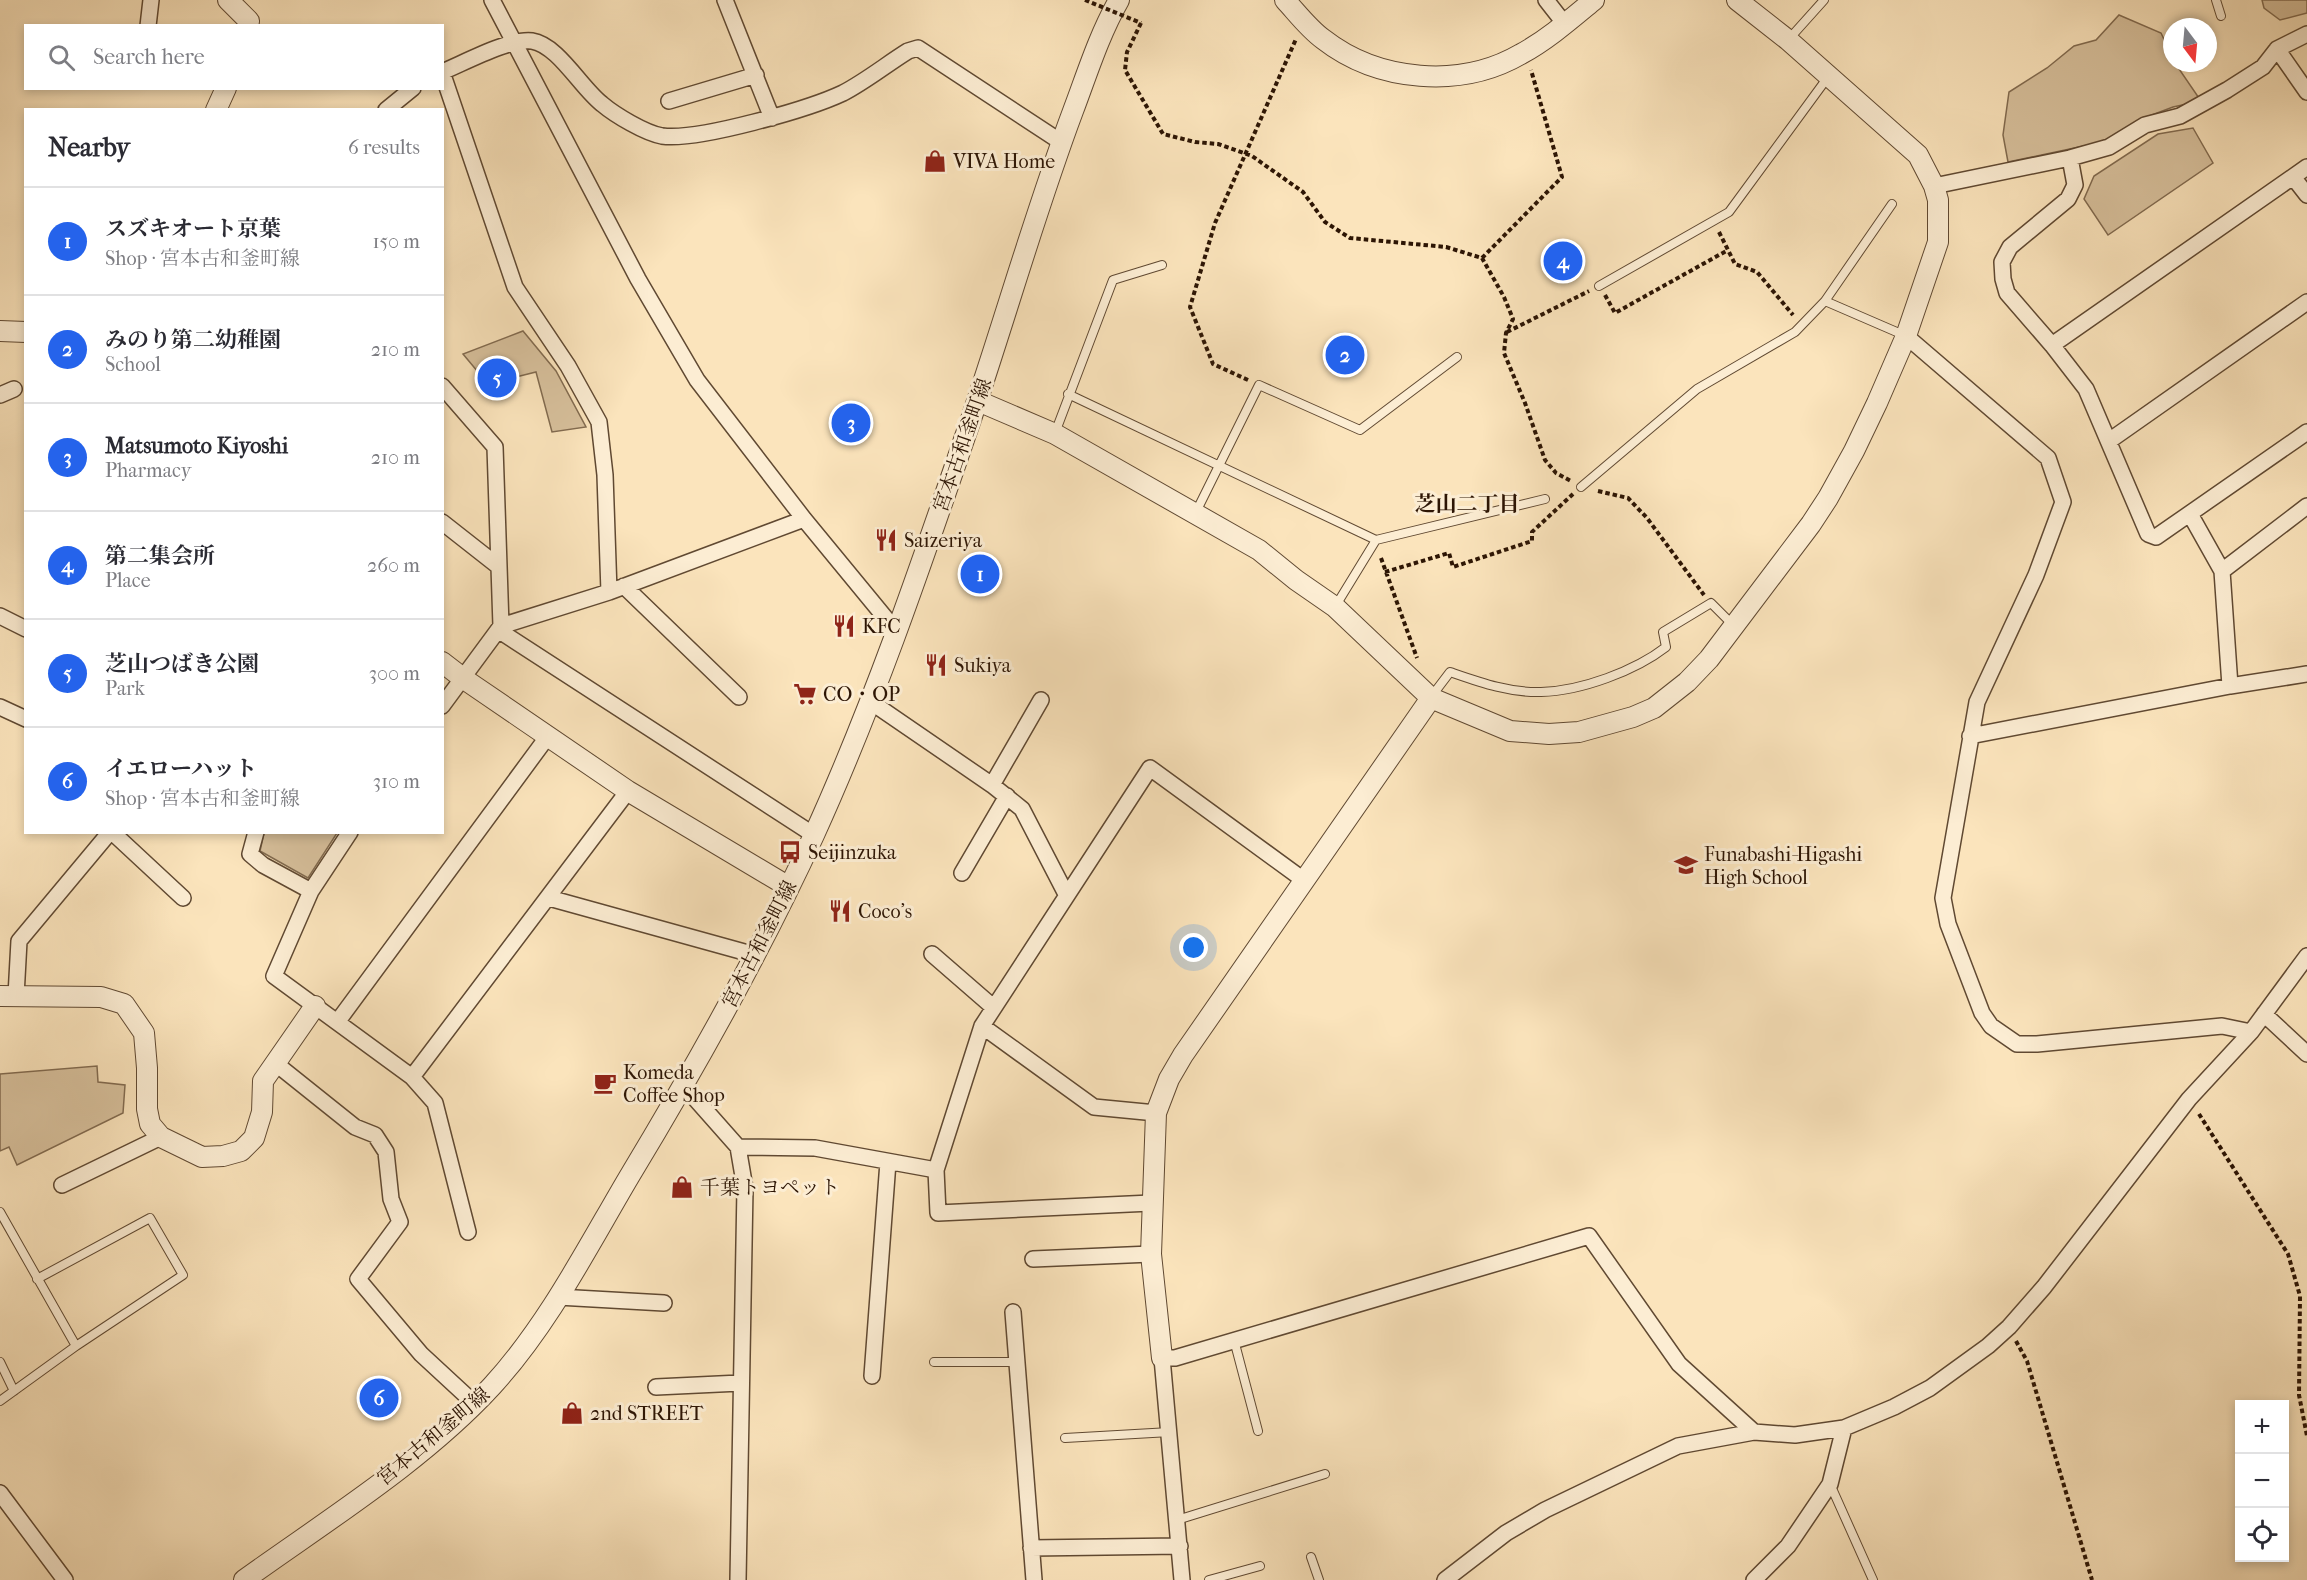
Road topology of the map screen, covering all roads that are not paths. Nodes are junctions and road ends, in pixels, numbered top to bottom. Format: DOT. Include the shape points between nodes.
graph roads {
  1 [pos="151,0"];
  2 [pos="228,0"];
  3 [pos="492,0"];
  4 [pos="725,0"];
  5 [pos="1119,0"];
  6 [pos="1285,0"];
  7 [pos="1546,0"];
  8 [pos="1594,0"];
  9 [pos="1737,0"];
  10 [pos="1824,0"];
  11 [pos="2216,0"];
  12 [pos="2221,16"];
  13 [pos="1564,23"];
  14 [pos="148,24"];
  15 [pos="248,24"];
  16 [pos="2307,33"];
  17 [pos="1788,40"];
  18 [pos="514,42"];
  19 [pos="2277,49"];
  20 [pos="444,71"];
  21 [pos="756,75"];
  22 [pos="1829,76"];
  23 [pos="444,78"];
  24 [pos="225,90"];
  25 [pos="411,90"];
  26 [pos="2307,92"];
  27 [pos="669,101"];
  28 [pos="217,108"];
  29 [pos="388,108"];
  30 [pos="772,118"];
  31 [pos="1061,142"];
  32 [pos="2070,158"];
  33 [pos="2307,167"];
  34 [pos="2293,177"];
  35 [pos="1934,186"];
  36 [pos="2307,195"];
  37 [pos="1892,204"];
  38 [pos="1162,265"];
  39 [pos="1599,286"];
  40 [pos="1825,301"];
  41 [pos="2307,302"];
  42 [pos="0,331"];
  43 [pos="24,332"];
  44 [pos="1906,336"];
  45 [pos="2052,345"];
  46 [pos="1457,357"];
  47 [pos="444,388"];
  48 [pos="1068,394"];
  49 [pos="978,401"];
  50 [pos="2307,432"];
  51 [pos="1055,434"];
  52 [pos="2109,441"];
  53 [pos="1220,466"];
  54 [pos="1581,486"];
  55 [pos="1545,499"];
  56 [pos="2307,506"];
  57 [pos="1195,513"];
  58 [pos="2190,514"];
  59 [pos="804,519"];
  60 [pos="444,524"];
  61 [pos="1376,540"];
  62 [pos="498,566"];
  63 [pos="2222,571"];
  64 [pos="617,589"];
  65 [pos="1335,607"];
  66 [pos="0,616"];
  67 [pos="1733,626"];
  68 [pos="24,628"];
  69 [pos="500,628"];
  70 [pos="897,632"];
  71 [pos="444,664"];
  72 [pos="2307,674"];
  73 [pos="464,679"];
  74 [pos="2230,686"];
  75 [pos="739,697"];
  76 [pos="1431,698"];
  77 [pos="1041,700"];
  78 [pos="871,702"];
  79 [pos="444,704"];
  80 [pos="0,707"];
  81 [pos="24,718"];
  82 [pos="548,736"];
  83 [pos="1970,736"];
  84 [pos="992,785"];
  85 [pos="628,791"];
  86 [pos="1007,796"];
  87 [pos="109,834"];
  88 [pos="113,834"];
  89 [pos="255,834"];
  90 [pos="349,834"];
  91 [pos="814,835"];
  92 [pos="962,873"];
  93 [pos="1305,881"];
  94 [pos="789,887"];
  95 [pos="311,891"];
  96 [pos="1066,894"];
  97 [pos="183,898"];
  98 [pos="549,898"];
  99 [pos="932,954"];
  100 [pos="755,955"];
  101 [pos="2307,956"];
  102 [pos="8,996"];
  103 [pos="315,1006"];
  104 [pos="993,1007"];
  105 [pos="2264,1014"];
  106 [pos="338,1022"];
  107 [pos="982,1026"];
  108 [pos="2251,1032"];
  109 [pos="2307,1054"];
  110 [pos="275,1063"];
  111 [pos="412,1077"];
  112 [pos="684,1086"];
  113 [pos="1156,1113"];
  114 [pos="161,1137"];
  115 [pos="738,1147"];
  116 [pos="888,1162"];
  117 [pos="936,1170"];
  118 [pos="62,1185"];
  119 [pos="1151,1203"];
  120 [pos="0,1212"];
  121 [pos="468,1232"];
  122 [pos="1151,1254"];
  123 [pos="1033,1259"];
  124 [pos="37,1279"];
  125 [pos="558,1297"];
  126 [pos="664,1304"];
  127 [pos="1013,1312"];
  128 [pos="1234,1340"];
  129 [pos="76,1346"];
  130 [pos="1162,1358"];
  131 [pos="0,1362"];
  132 [pos="934,1362"];
  133 [pos="1017,1362"];
  134 [pos="872,1376"];
  135 [pos="740,1383"];
  136 [pos="656,1387"];
  137 [pos="14,1391"];
  138 [pos="0,1401"];
  139 [pos="474,1403"];
  140 [pos="1844,1428"];
  141 [pos="1258,1431"];
  142 [pos="1170,1432"];
  143 [pos="1754,1432"];
  144 [pos="1065,1438"];
  145 [pos="1325,1474"];
  146 [pos="1830,1484"];
  147 [pos="0,1493"];
  148 [pos="1177,1520"];
  149 [pos="1180,1546"];
  150 [pos="1031,1548"];
  151 [pos="1311,1557"];
  152 [pos="1260,1566"];
  153 [pos="1448,1579"];
  154 [pos="65,1580"];
  155 [pos="244,1580"];
  156 [pos="738,1580"];
  157 [pos="1034,1580"];
  158 [pos="1182,1580"];
  159 [pos="1209,1580"];
  160 [pos="1319,1580"];
  161 [pos="1754,1580"];
  162 [pos="1873,1580"];
  1 -- 14 [label="street"];
  2 -- 15 [label="street"];
  3 -- 18 [label="street"];
  4 -- 21 [label="street"];
  5 -- 31 [label="street, 宮本古和釜町線" via="1106,22"];
  6 -- 13 [label="street" via="1322,39 1340,51 1376,67 1416,76 1491,68 1521,54"];
  7 -- 13 [label="street"];
  8 -- 13 [label="street"];
  9 -- 17 [label="street"];
  10 -- 17 [label="lane"];
  11 -- 12 [label="lane"];
  16 -- 19 [label="street"];
  17 -- 22 [label="street"];
  18 -- 20 [label="street"];
  18 -- 30 [label="street" via="533,41 551,48 583,88 650,133 686,136"];
  18 -- 59 [label="street" via="697,380"];
  19 -- 26 [label="street"];
  19 -- 32 [label="street" via="2263,67 2180,116 2145,125 2109,147"];
  21 -- 27 [label="street"];
  21 -- 30 [label="street"];
  22 -- 35 [label="street" via="1918,155"];
  22 -- 39 [label="lane" via="1729,212"];
  23 -- 64 [label="street" via="515,286 568,366 599,422"];
  24 -- 28 [label="street"];
  25 -- 29 [label="street"];
  30 -- 31 [label="street" via="843,93 918,48"];
  31 -- 49 [label="street, 宮本古和釜町線"];
  32 -- 35 [label="street"];
  32 -- 45 [label="street" via="2075,185 2068,199 2010,247 2002,262 2007,293"];
  33 -- 34 [label="street"];
  34 -- 36 [label="street"];
  34 -- 45 [label="street"];
  35 -- 44 [label="street" via="1938,242"];
  37 -- 40 [label="lane"];
  38 -- 48 [label="lane" via="1113,280"];
  40 -- 44 [label="lane"];
  40 -- 54 [label="lane" via="1795,332 1697,389"];
  41 -- 52 [label="street"];
  42 -- 43 [label="street"];
  44 -- 67 [label="street" via="1873,413 1828,498"];
  44 -- 83 [label="street" via="2048,458 2063,502 2036,574 1977,702"];
  45 -- 52 [label="street" via="2086,389"];
  46 -- 53 [label="lane" via="1360,430 1259,385"];
  47 -- 62 [label="street" via="495,447"];
  48 -- 51 [label="lane"];
  48 -- 53 [label="lane"];
  49 -- 51 [label="street"];
  49 -- 70 [label="street, 宮本古和釜町線"];
  50 -- 58 [label="street"];
  51 -- 57 [label="street"];
  52 -- 58 [label="street" via="2148,534 2156,537"];
  53 -- 57 [label="lane"];
  53 -- 61 [label="lane"];
  55 -- 61 [label="lane"];
  56 -- 63 [label="street"];
  57 -- 65 [label="street" via="1259,550"];
  58 -- 63 [label="street"];
  59 -- 64 [label="street"];
  59 -- 70 [label="street"];
  60 -- 62 [label="street"];
  61 -- 65 [label="lane"];
  62 -- 69 [label="street"];
  63 -- 74 [label="street"];
  64 -- 69 [label="street"];
  64 -- 75 [label="street"];
  65 -- 76 [label="street"];
  66 -- 68 [label="street"];
  67 -- 76 [label="street" via="1709,660 1654,708 1579,732 1510,731"];
  67 -- 76 [label="lane" via="1711,603 1663,632 1666,647 1648,661 1601,680 1541,692 1486,685 1450,672"];
  69 -- 73 [label="street"];
  69 -- 91 [label="street"];
  70 -- 78 [label="street, 宮本古和釜町線"];
  71 -- 73 [label="street"];
  72 -- 74 [label="street"];
  73 -- 79 [label="street"];
  73 -- 82 [label="street"];
  74 -- 83 [label="street"];
  76 -- 93 [label="street"];
  77 -- 84 [label="street"];
  78 -- 84 [label="street"];
  78 -- 91 [label="street, 宮本古和釜町線"];
  80 -- 81 [label="street"];
  82 -- 85 [label="street"];
  82 -- 106 [label="street"];
  83 -- 108 [label="street" via="1943,898 1954,940 1991,1026 2017,1044 2223,1026"];
  84 -- 86 [label="street"];
  85 -- 94 [label="street"];
  85 -- 98 [label="street"];
  86 -- 92 [label="street"];
  86 -- 96 [label="street" via="1022,809"];
  87 -- 102 [label="street" via="19,940"];
  88 -- 97 [label="street"];
  89 -- 95 [label="street" via="250,854"];
  90 -- 95 [label="street"];
  91 -- 94 [label="street, 宮本古和釜町線"];
  93 -- 96 [label="street" via="1150,768"];
  93 -- 113 [label="street" via="1184,1055 1169,1079"];
  94 -- 100 [label="street, 宮本古和釜町線"];
  95 -- 103 [label="street" via="273,976"];
  96 -- 104 [label="street"];
  98 -- 100 [label="street"];
  98 -- 111 [label="street"];
  99 -- 104 [label="street"];
  100 -- 112 [label="street, 宮本古和釜町線"];
  101 -- 105 [label="street"];
  102 -- 114 [label="street" via="101,997 124,1004 144,1033 147,1109 150,1124"];
  103 -- 106 [label="street"];
  103 -- 110 [label="street"];
  104 -- 107 [label="street"];
  105 -- 108 [label="street"];
  105 -- 109 [label="street"];
  106 -- 111 [label="street"];
  107 -- 113 [label="street" via="1094,1107"];
  107 -- 117 [label="street"];
  108 -- 140 [label="street" via="2189,1099 2009,1327 1930,1388"];
  110 -- 114 [label="street" via="263,1081 262,1112 254,1138 242,1150 202,1157"];
  110 -- 139 [label="street" via="356,1127 375,1135 386,1152 391,1199 400,1222 358,1279 421,1354"];
  111 -- 121 [label="street" via="435,1103"];
  112 -- 115 [label="street"];
  112 -- 125 [label="street, 宮本古和釜町線"];
  113 -- 119 [label="street"];
  114 -- 118 [label="street"];
  115 -- 116 [label="street" via="815,1148"];
  115 -- 135 [label="street" via="745,1188"];
  116 -- 117 [label="street"];
  116 -- 134 [label="street"];
  117 -- 119 [label="street" via="938,1213"];
  119 -- 122 [label="street"];
  120 -- 124 [label="lane"];
  122 -- 123 [label="street"];
  122 -- 130 [label="street"];
  124 -- 129 [label="lane"];
  124 -- 129 [label="lane" via="150,1218 183,1275"];
  125 -- 126 [label="street"];
  125 -- 139 [label="street, 宮本古和釜町線" via="524,1347"];
  127 -- 133 [label="street"];
  128 -- 130 [label="street" via="1175,1358"];
  128 -- 141 [label="lane"];
  128 -- 143 [label="street" via="1590,1236 1679,1364"];
  129 -- 137 [label="lane"];
  130 -- 142 [label="street"];
  131 -- 137 [label="lane"];
  132 -- 133 [label="lane"];
  133 -- 150 [label="street"];
  135 -- 136 [label="street"];
  135 -- 156 [label="street"];
  137 -- 138 [label="lane"];
  139 -- 155 [label="street, 宮本古和釜町線" via="402,1466"];
  140 -- 143 [label="street" via="1795,1435"];
  140 -- 146 [label="street"];
  142 -- 144 [label="lane"];
  142 -- 148 [label="street"];
  143 -- 153 [label="street" via="1678,1446 1617,1474 1506,1533"];
  145 -- 148 [label="lane"];
  146 -- 161 [label="street" via="1788,1546"];
  146 -- 162 [label="lane"];
  147 -- 154 [label="street"];
  148 -- 149 [label="street"];
  149 -- 150 [label="street"];
  149 -- 158 [label="street"];
  150 -- 157 [label="street"];
  151 -- 160 [label="lane"];
  152 -- 159 [label="lane"];
}
